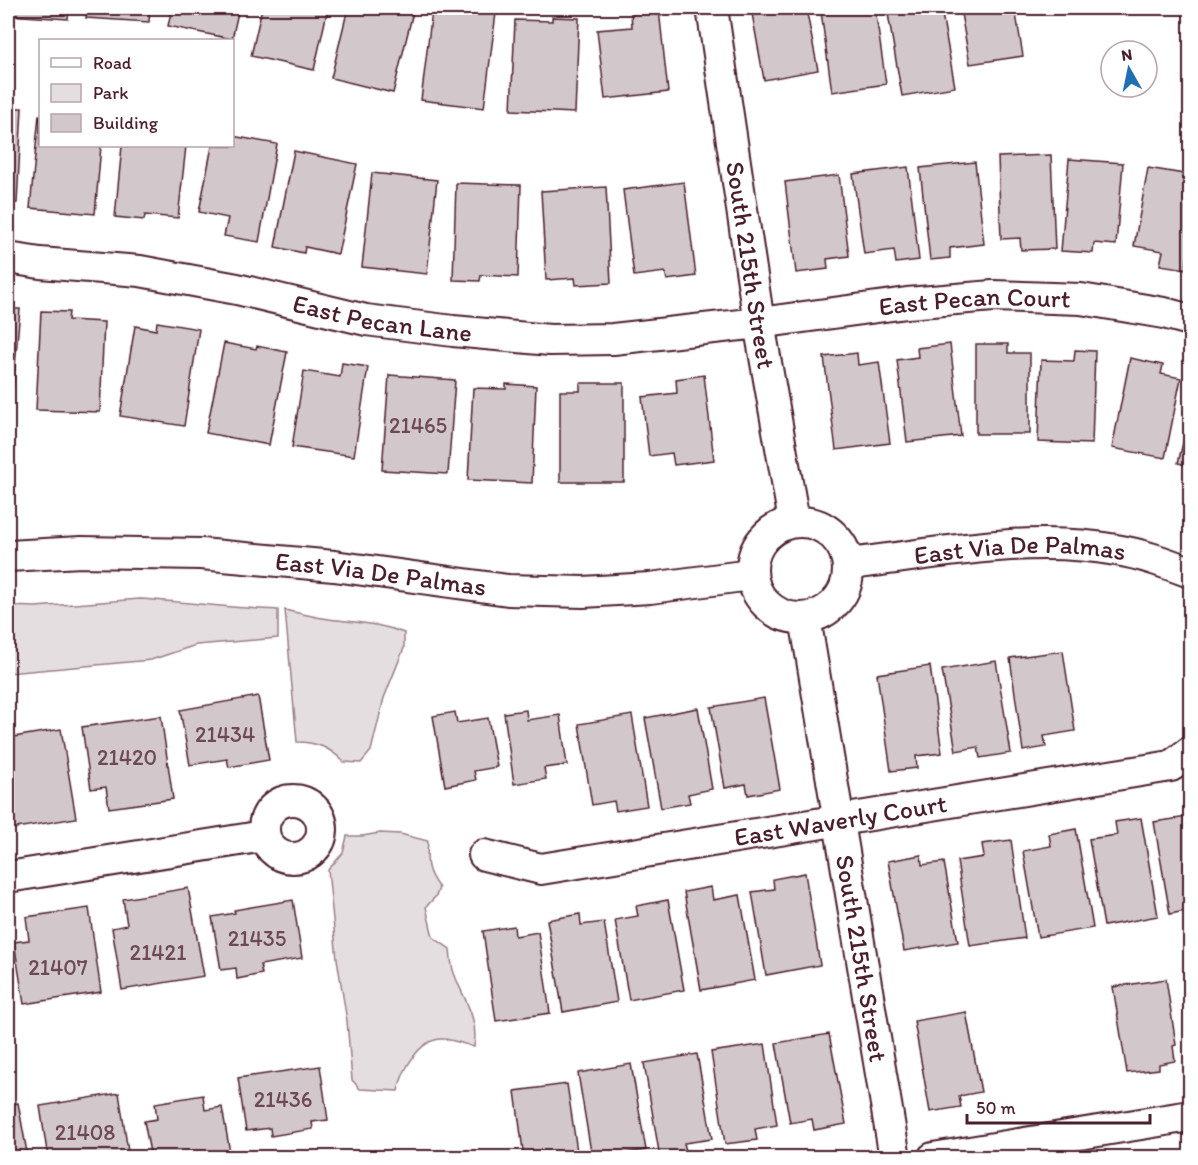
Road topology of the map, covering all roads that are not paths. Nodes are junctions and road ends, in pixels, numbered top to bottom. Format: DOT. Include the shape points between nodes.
graph roads {
  1 [pos="712,8"];
  2 [pos="8,258"];
  3 [pos="1191,320"];
  4 [pos="759,323"];
  5 [pos="794,521"];
  6 [pos="8,556"];
  7 [pos="849,564"];
  8 [pos="1191,572"];
  9 [pos="751,575"];
  10 [pos="805,618"];
  11 [pos="1191,752"];
  12 [pos="839,821"];
  13 [pos="264,836"];
  14 [pos="484,855"];
  15 [pos="8,877"];
  16 [pos="1191,1116"];
  17 [pos="896,1158"];
  18 [pos="933,1158"];
  1 -- 4 [label="street, South 215th Street"];
  2 -- 4 [label="street, East Pecan Lane" via="140,271 366,320 453,332 549,340 613,339"];
  3 -- 4 [label="street, East Pecan Court" via="1081,299 993,296"];
  4 -- 5 [label="street, South 215th Street"];
  5 -- 7 [label="street" via="824,527 836,537"];
  5 -- 9 [label="street" via="779,525 762,540 752,560"];
  6 -- 9 [label="street, East Via De Palmas" via="81,552 201,554 334,566 508,590 583,592"];
  7 -- 8 [label="street, East Via De Palmas" via="1046,544 1117,550"];
  7 -- 10 [label="street" via="843,594 833,606"];
  9 -- 10 [label="street" via="763,602 783,615"];
  10 -- 12 [label="street, South 215th Street"];
  11 -- 12 [label="street, East Waverly Court" via="1171,766"];
  12 -- 14 [label="street, East Waverly Court" via="541,869"];
  12 -- 17 [label="street, South 215th Street"];
  13 -- 15 [label="street"];
  16 -- 18 [label="street"];
}
